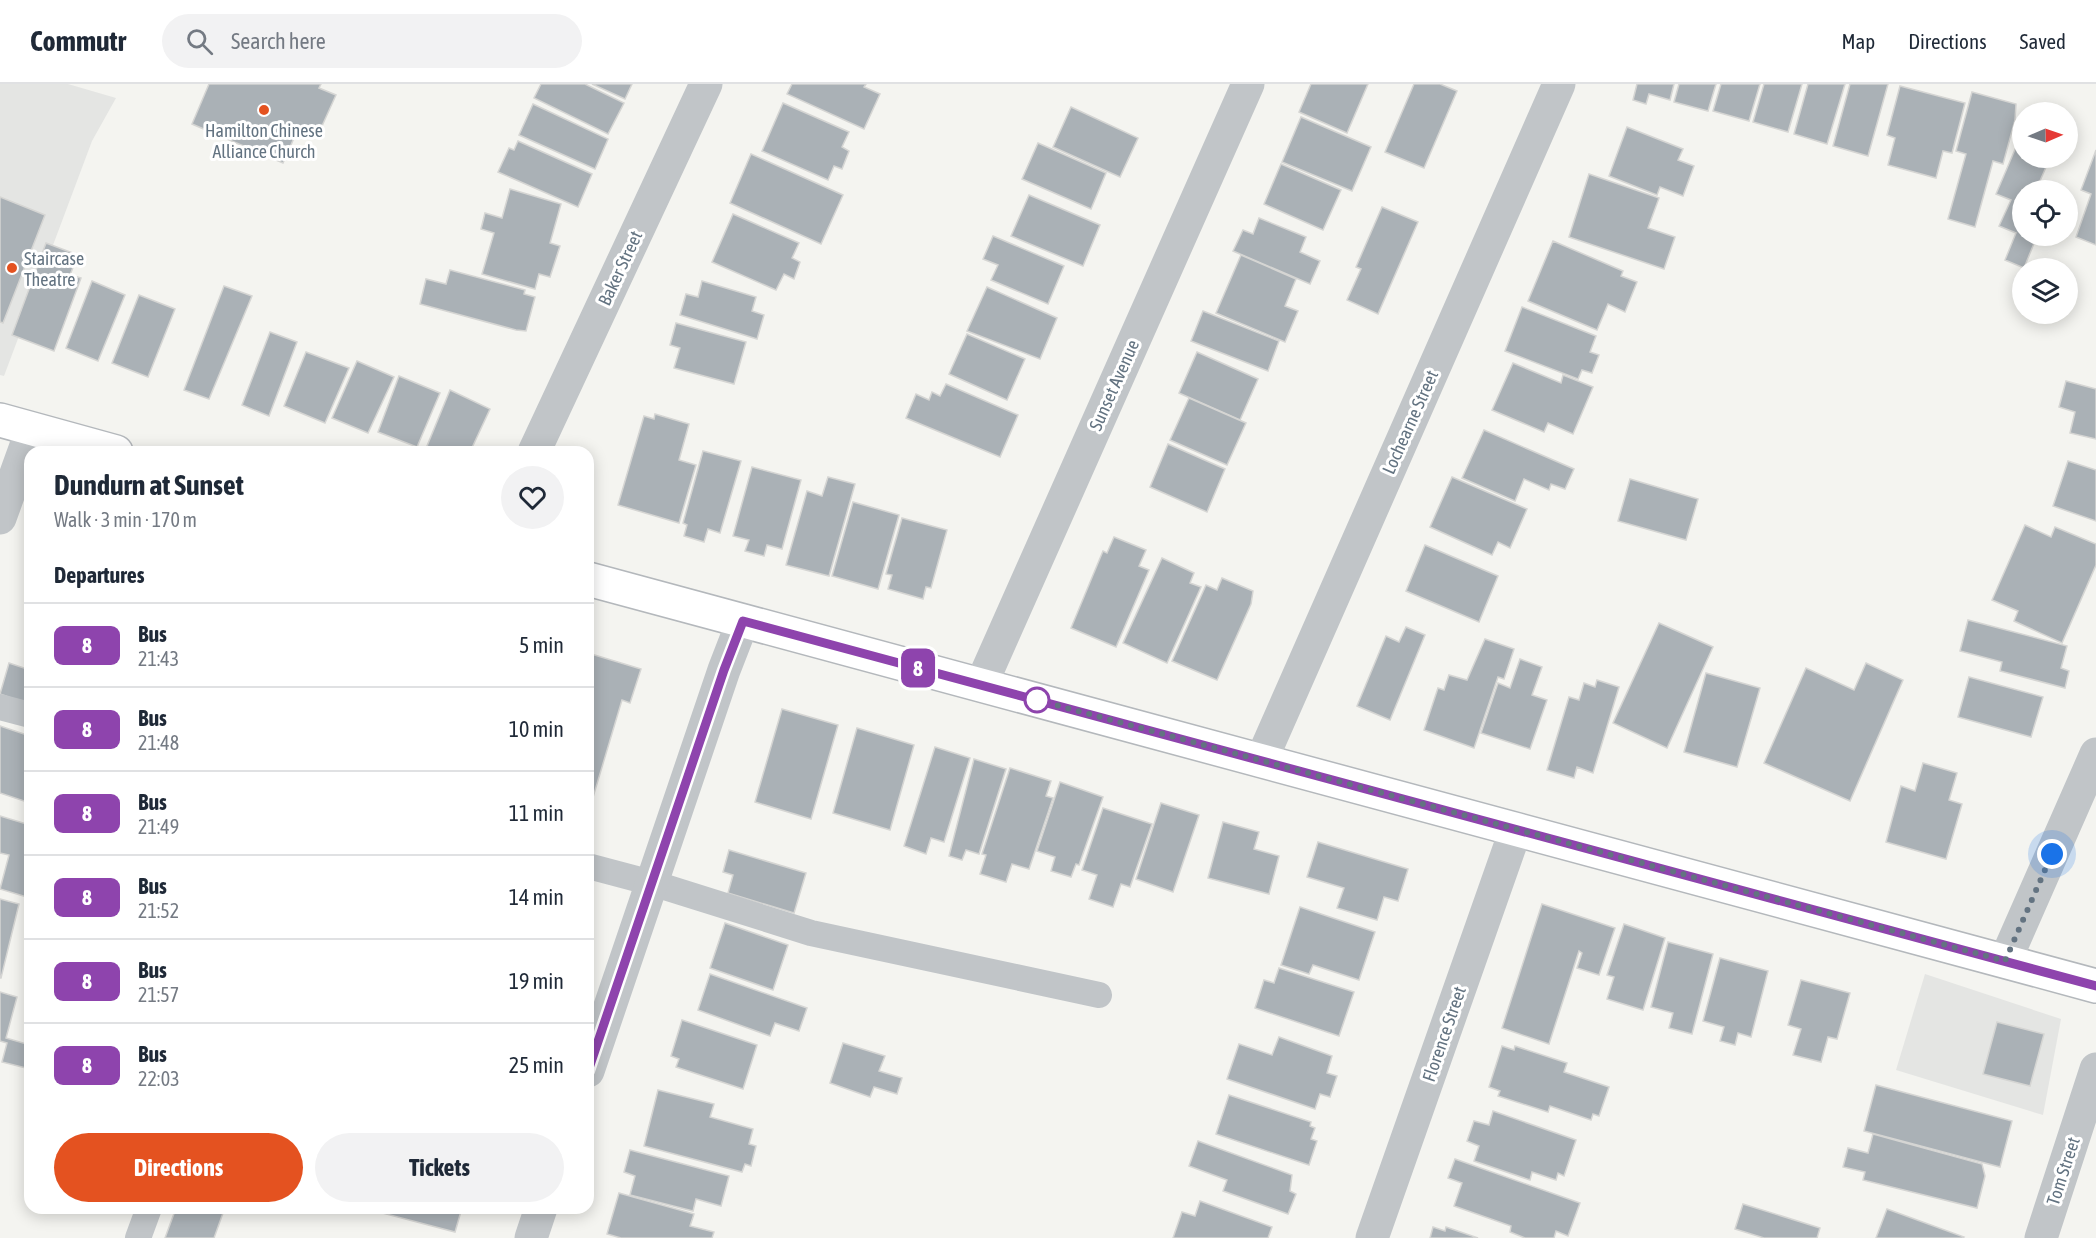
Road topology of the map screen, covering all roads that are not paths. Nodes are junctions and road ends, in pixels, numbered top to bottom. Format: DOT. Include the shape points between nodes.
graph roads {
  1 [pos="706,84"];
  2 [pos="1248,84"];
  3 [pos="1559,84"];
  4 [pos="0,420"];
  5 [pos="32,429"];
  6 [pos="26,446"];
  7 [pos="94,446"];
  8 [pos="537,446"];
  9 [pos="24,451"];
  10 [pos="0,518"];
  11 [pos="594,581"];
  12 [pos="743,621"];
  13 [pos="981,685"];
  14 [pos="0,707"];
  15 [pos="24,713"];
  16 [pos="2096,754"];
  17 [pos="1261,761"];
  18 [pos="1516,829"];
  19 [pos="594,868"];
  20 [pos="652,883"];
  21 [pos="2005,961"];
  22 [pos="2096,986"];
  23 [pos="1099,994"];
  24 [pos="594,1053"];
  25 [pos="2096,1069"];
  26 [pos="147,1214"];
  27 [pos="539,1214"];
  28 [pos="138,1238"];
  29 [pos="531,1238"];
  30 [pos="1372,1238"];
  31 [pos="2041,1238"];
  1 -- 8 [label="street, Baker Street"];
  2 -- 13 [label="street, Sunset Avenue"];
  3 -- 17 [label="street, Lochearne Street"];
  4 -- 5 [label="main road"];
  5 -- 6 [label="street"];
  5 -- 7 [label="main road"];
  9 -- 10 [label="street"];
  11 -- 12 [label="main road"];
  12 -- 13 [label="main road"];
  12 -- 20 [label="street"];
  13 -- 17 [label="main road"];
  14 -- 15 [label="lane"];
  16 -- 21 [label="street"];
  17 -- 18 [label="main road"];
  18 -- 21 [label="main road"];
  18 -- 30 [label="street, Florence Street"];
  19 -- 20 [label="lane"];
  20 -- 23 [label="lane" via="811,933"];
  20 -- 24 [label="street"];
  21 -- 22 [label="main road"];
  25 -- 31 [label="street, Tom Street"];
  26 -- 28 [label="lane"];
  27 -- 29 [label="street"];
}
